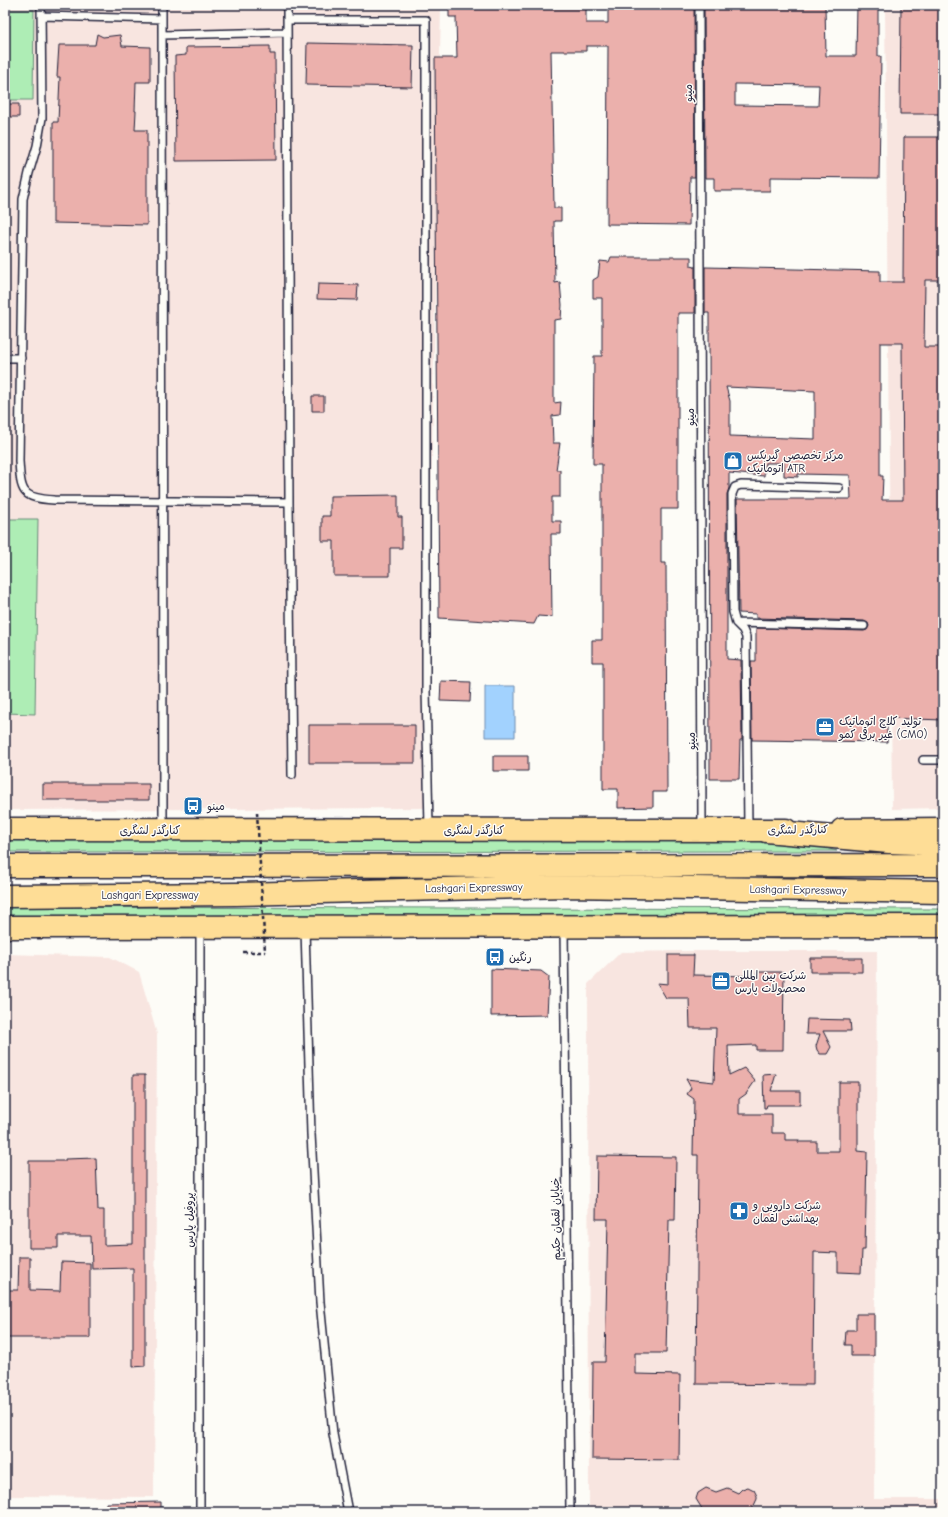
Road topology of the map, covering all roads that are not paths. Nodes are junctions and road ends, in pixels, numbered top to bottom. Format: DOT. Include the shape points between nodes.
graph roads {
  1 [pos="42,5"];
  2 [pos="162,5"];
  3 [pos="287,5"];
  4 [pos="699,5"];
  5 [pos="42,16"];
  6 [pos="162,19"];
  7 [pos="287,20"];
  8 [pos="287,32"];
  9 [pos="162,35"];
  10 [pos="5,358"];
  11 [pos="20,358"];
  12 [pos="839,488"];
  13 [pos="163,500"];
  14 [pos="289,502"];
  15 [pos="736,623"];
  16 [pos="864,626"];
  17 [pos="923,760"];
  18 [pos="943,760"];
  19 [pos="292,775"];
  20 [pos="943,829"];
  21 [pos="5,830"];
  22 [pos="163,830"];
  23 [pos="429,830"];
  24 [pos="702,830"];
  25 [pos="757,830"];
  26 [pos="943,844"];
  27 [pos="943,865"];
  28 [pos="5,866"];
  29 [pos="943,892"];
  30 [pos="5,896"];
  31 [pos="304,926"];
  32 [pos="564,926"];
  33 [pos="943,926"];
  34 [pos="5,927"];
  35 [pos="200,928"];
  36 [pos="200,1512"];
  37 [pos="348,1512"];
  38 [pos="570,1512"];
  1 -- 5 [label="lane"];
  2 -- 6 [label="lane"];
  3 -- 7 [label="lane"];
  4 -- 24 [label="lane, مینو"];
  5 -- 6 [label="lane"];
  5 -- 11 [label="lane" via="42,118 23,199"];
  6 -- 9 [label="lane"];
  7 -- 8 [label="lane"];
  7 -- 23 [label="lane" via="426,20 426,689"];
  8 -- 9 [label="lane"];
  8 -- 14 [label="lane"];
  9 -- 13 [label="lane"];
  10 -- 11 [label="lane"];
  11 -- 13 [label="lane" via="20,482 28,495 37,499"];
  12 -- 15 [label="lane" via="741,485 735,487 732,502 733,612"];
  13 -- 14 [label="lane"];
  13 -- 22 [label="lane"];
  14 -- 19 [label="lane"];
  15 -- 16 [label="lane"];
  15 -- 25 [label="lane" via="746,637"];
  17 -- 18 [label="lane"];
  20 -- 25 [label="main road, کنارگذر لشگری"];
  21 -- 22 [label="main road, کنارگذر لشگری"];
  22 -- 23 [label="main road, کنارگذر لشگری"];
  23 -- 24 [label="main road, کنارگذر لشگری"];
  24 -- 25 [label="main road, کنارگذر لشگری"];
  25 -- 26 [label="main road" via="889,842"];
  27 -- 28 [label="main road, Lashgari Expressway"];
  29 -- 30 [label="main road, Lashgari Expressway" via="567,886 244,894"];
  31 -- 32 [label="main road"];
  31 -- 35 [label="main road"];
  31 -- 37 [label="lane" via="320,1302 333,1434"];
  32 -- 33 [label="main road"];
  32 -- 38 [label="lane, خیابان لقمان حکیم"];
  34 -- 35 [label="main road"];
  35 -- 36 [label="lane, پروفیل پارس"];
}
